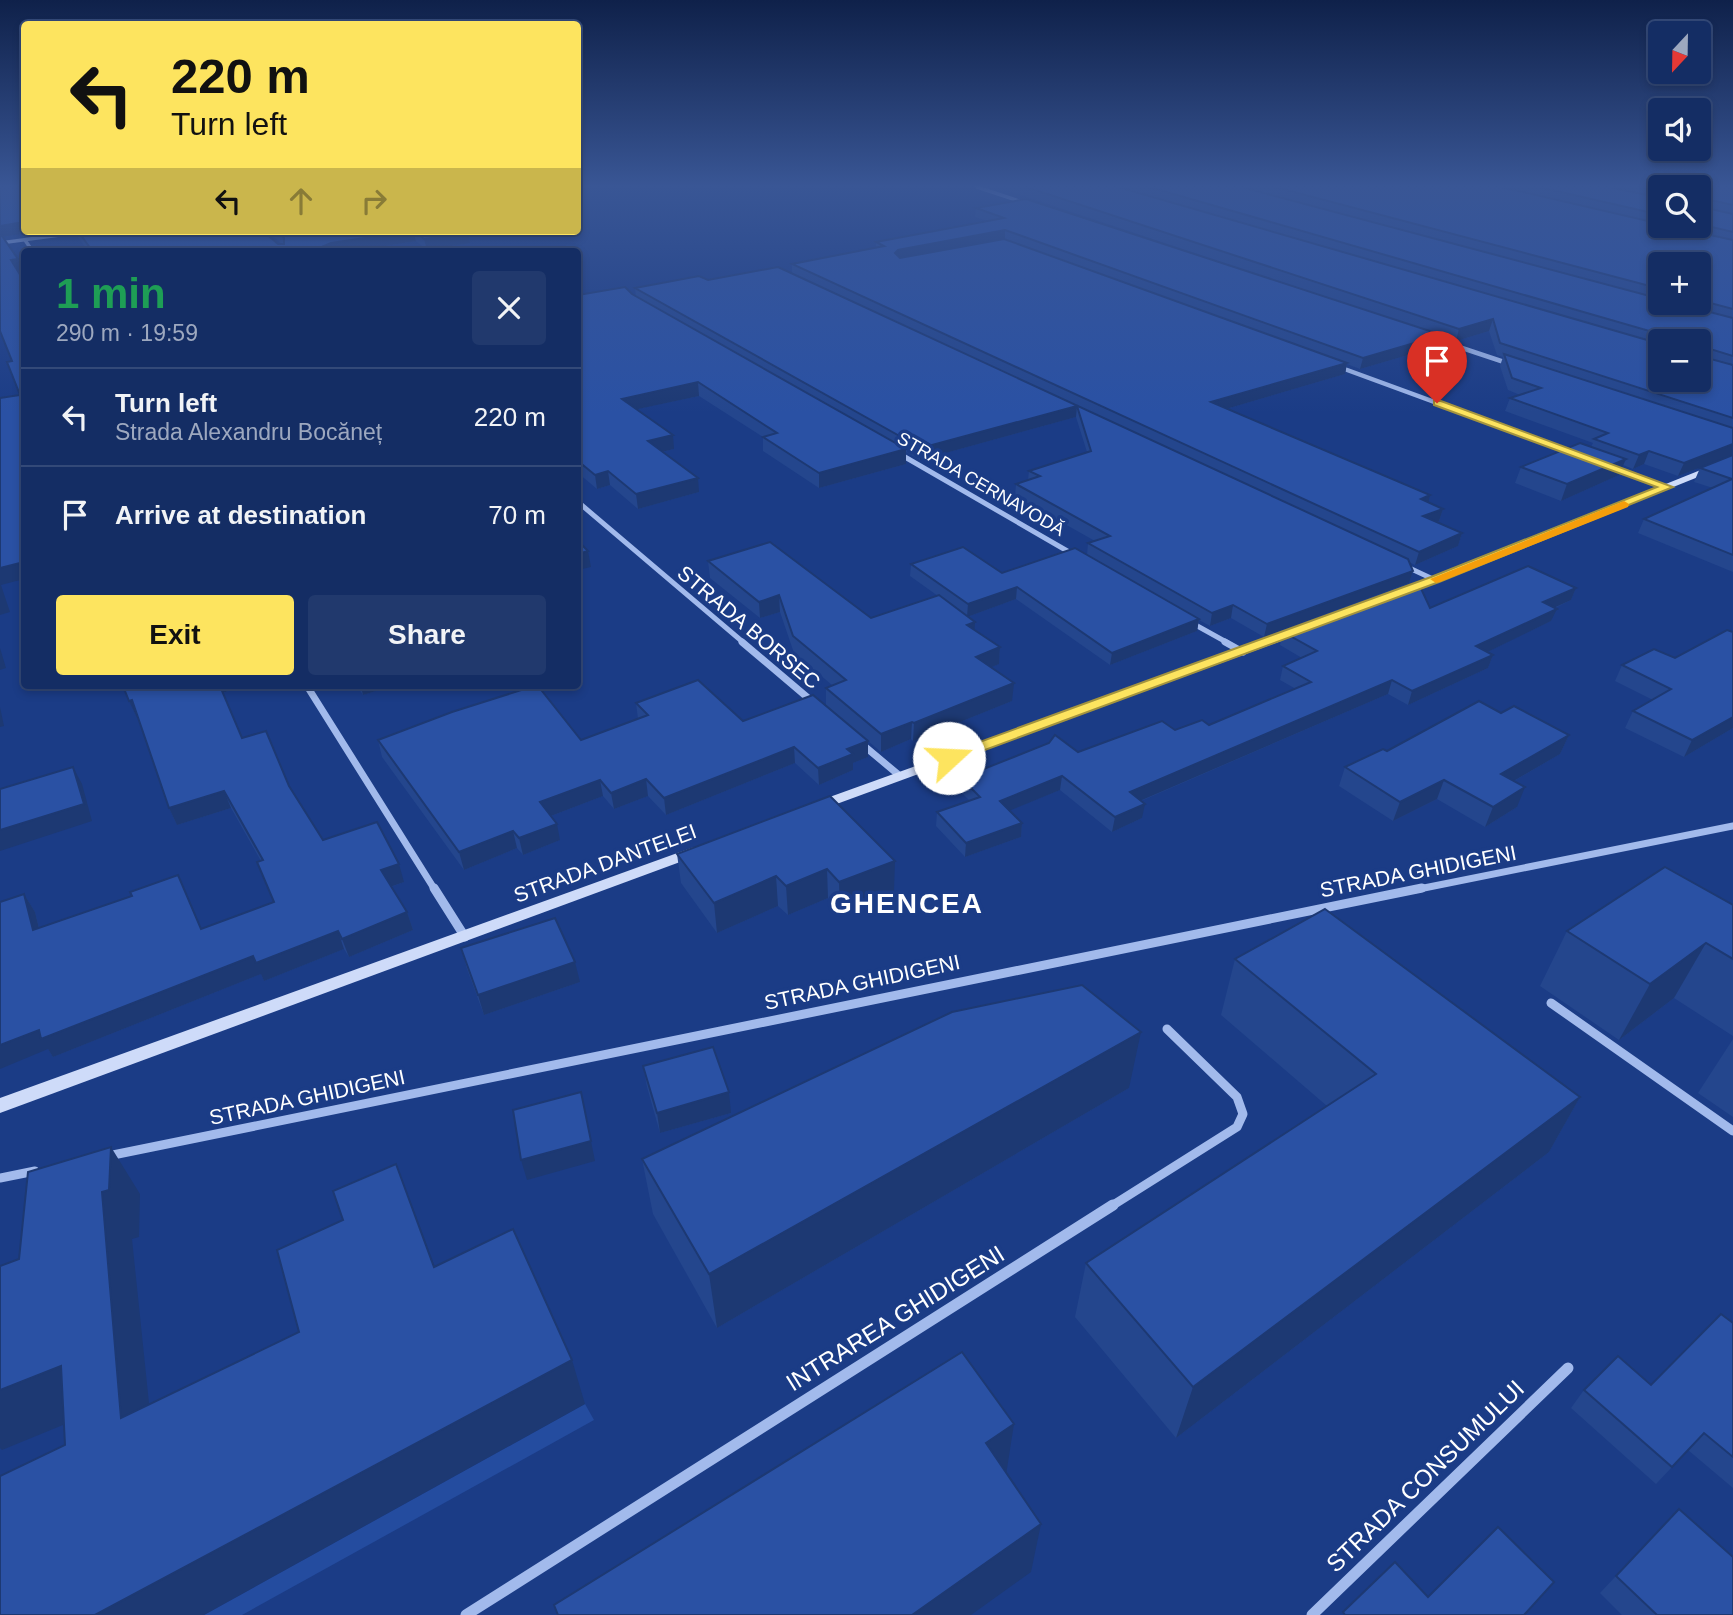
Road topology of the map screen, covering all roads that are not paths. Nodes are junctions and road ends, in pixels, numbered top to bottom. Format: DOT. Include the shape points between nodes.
graph roads {
  1 [pos="1428,337"];
  2 [pos="1329,363"];
  3 [pos="1521,367"];
  4 [pos="895,451"];
  5 [pos="1576,454"];
  6 [pos="1733,460"];
  7 [pos="1602,463"];
  8 [pos="1667,487"];
  9 [pos="581,505"];
  10 [pos="1087,562"];
  11 [pos="1397,562"];
  12 [pos="1435,580"];
  13 [pos="1384,599"];
  14 [pos="1183,617"];
  15 [pos="1307,628"];
  16 [pos="1243,652"];
  17 [pos="309,689"];
  18 [pos="817,705"];
  19 [pos="859,741"];
  20 [pos="900,776"];
  21 [pos="800,813"];
  22 [pos="1733,826"];
  23 [pos="712,846"];
  24 [pos="465,937"];
  25 [pos="1551,1003"];
  26 [pos="1167,1029"];
  27 [pos="0,1106"];
  28 [pos="1733,1131"];
  29 [pos="95,1158"];
  30 [pos="41,1170"];
  31 [pos="0,1178"];
  32 [pos="1568,1368"];
  33 [pos="466,1615"];
  34 [pos="1312,1615"];
  1 -- 3 [label="street"];
  2 -- 5 [label="street"];
  4 -- 10 [label="street, STRADA CERNAVODĂ"];
  6 -- 8 [label="street"];
  7 -- 8 [label="street"];
  8 -- 12 [label="street"];
  9 -- 18 [label="street, STRADA BORSEC"];
  11 -- 12 [label="street"];
  12 -- 13 [label="street"];
  14 -- 16 [label="street"];
  15 -- 16 [label="street"];
  16 -- 20 [label="street"];
  17 -- 24 [label="street"];
  19 -- 20 [label="street"];
  20 -- 21 [label="street"];
  22 -- 29 [label="street, STRADA GHIDIGENI"];
  23 -- 24 [label="street, STRADA DANTELEI"];
  24 -- 27 [label="street, STRADA DANTELEI"];
  25 -- 28 [label="street"];
  26 -- 33 [label="street, INTRAREA GHIDIGENI" via="1237,1097 1243,1114 1237,1127"];
  30 -- 31 [label="street"];
  32 -- 34 [label="street, STRADA CONSUMULUI"];
}
